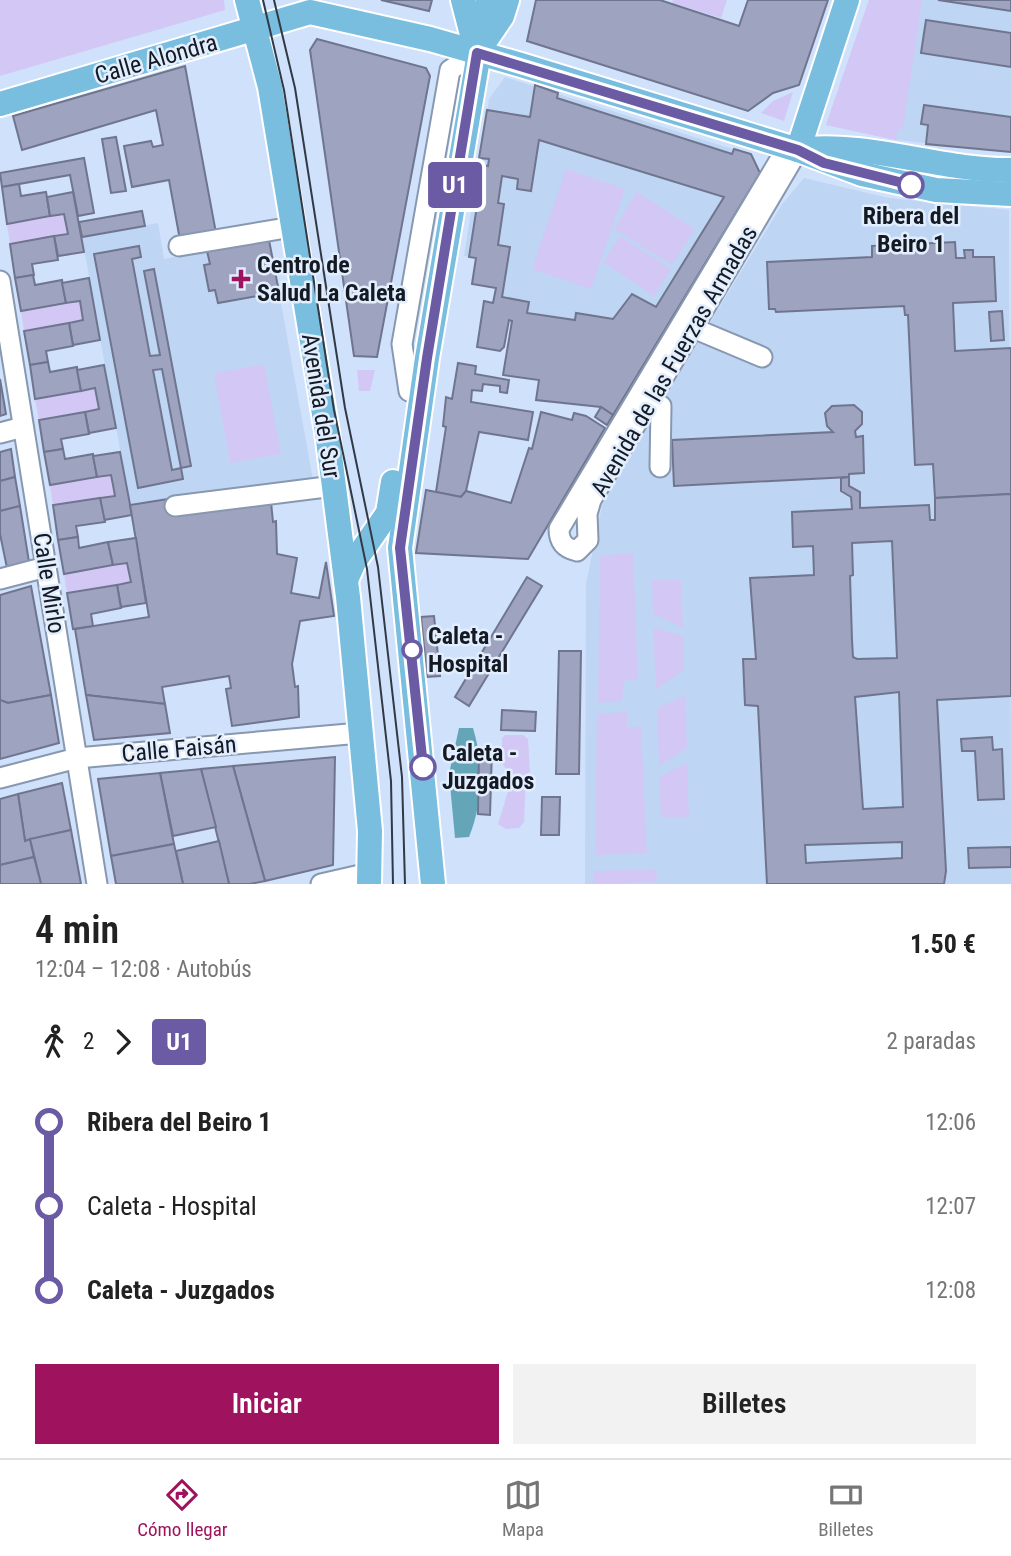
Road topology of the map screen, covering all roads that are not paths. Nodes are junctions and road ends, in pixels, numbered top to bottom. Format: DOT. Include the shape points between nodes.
graph roads {
  1 [pos="247,0"];
  2 [pos="463,0"];
  3 [pos="488,0"];
  4 [pos="507,0"];
  5 [pos="846,0"];
  6 [pos="304,6"];
  7 [pos="253,31"];
  8 [pos="477,53"];
  9 [pos="0,104"];
  10 [pos="792,149"];
  11 [pos="1011,170"];
  12 [pos="1011,194"];
  13 [pos="292,227"];
  14 [pos="179,246"];
  15 [pos="0,283"];
  16 [pos="693,328"];
  17 [pos="762,357"];
  18 [pos="425,367"];
  19 [pos="409,391"];
  20 [pos="651,399"];
  21 [pos="23,427"];
  22 [pos="0,433"];
  23 [pos="660,467"];
  24 [pos="334,486"];
  25 [pos="175,506"];
  26 [pos="46,567"];
  27 [pos="0,579"];
  28 [pos="346,580"];
  29 [pos="360,733"];
  30 [pos="77,758"];
  31 [pos="0,778"];
  32 [pos="369,879"];
  33 [pos="97,884"];
  34 [pos="321,884"];
  35 [pos="433,884"];
  1 -- 7 [label="main road, Avenida del Sur"];
  2 -- 8 [label="main road"];
  3 -- 8 [label="main road"];
  4 -- 8 [label="main road" via="502,16"];
  5 -- 10 [label="main road, Avenida de las Fuerzas Armadas"];
  6 -- 7 [label="main road, Calle Alondra"];
  6 -- 8 [label="main road"];
  7 -- 9 [label="main road, Calle Alondra"];
  7 -- 13 [label="main road, Avenida del Sur" via="270,88"];
  8 -- 10 [label="main road"];
  8 -- 18 [label="main road"];
  8 -- 19 [label="street" via="450,71 448,78 402,344"];
  10 -- 11 [label="main road" via="830,146 934,164"];
  10 -- 12 [label="main road" via="862,174 936,190"];
  10 -- 16 [label="street, Avenida de las Fuerzas Armadas"];
  10 -- 20 [label="street, Avenida de las Fuerzas Armadas" via="559,529 559,539 567,549 577,551 589,540 591,500"];
  13 -- 14 [label="street"];
  13 -- 24 [label="main road, Avenida del Sur"];
  15 -- 21 [label="street, Calle Mirlo"];
  16 -- 17 [label="street"];
  16 -- 20 [label="street, Avenida de las Fuerzas Armadas"];
  18 -- 19 [label="main road"];
  18 -- 35 [label="main road" via="400,548"];
  19 -- 28 [label="main road" via="388,513"];
  20 -- 23 [label="street" via="661,406"];
  21 -- 22 [label="street"];
  21 -- 26 [label="street, Calle Mirlo"];
  24 -- 25 [label="street"];
  24 -- 28 [label="main road, Avenida del Sur"];
  26 -- 27 [label="street"];
  26 -- 30 [label="street, Calle Mirlo"];
  28 -- 29 [label="main road, Avenida del Sur"];
  29 -- 30 [label="street, Calle Faisán"];
  29 -- 32 [label="main road, Avenida del Sur" via="370,831"];
  30 -- 31 [label="street, Calle Faisán"];
  30 -- 33 [label="street, Calle Mirlo"];
  32 -- 34 [label="street"];
}
